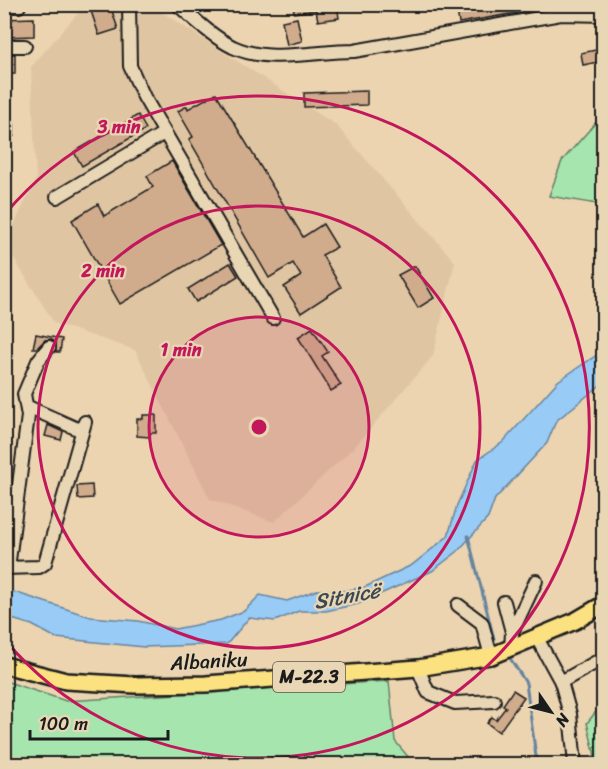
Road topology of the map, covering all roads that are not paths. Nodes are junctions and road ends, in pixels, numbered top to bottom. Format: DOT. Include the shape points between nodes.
graph roads {
  1 [pos="129,4"];
  2 [pos="177,4"];
  3 [pos="4,6"];
  4 [pos="19,6"];
  5 [pos="603,15"];
  6 [pos="4,46"];
  7 [pos="25,46"];
  8 [pos="164,134"];
  9 [pos="57,197"];
  10 [pos="273,318"];
  11 [pos="49,347"];
  12 [pos="27,407"];
  13 [pos="6,568"];
  14 [pos="536,581"];
  15 [pos="504,602"];
  16 [pos="603,604"];
  17 [pos="458,605"];
  18 [pos="512,632"];
  19 [pos="537,638"];
  20 [pos="511,649"];
  21 [pos="491,656"];
  22 [pos="598,661"];
  23 [pos="4,665"];
  24 [pos="418,668"];
  25 [pos="561,682"];
  26 [pos="494,701"];
  27 [pos="575,765"];
  1 -- 8 [label="street" via="129,66"];
  2 -- 5 [label="street" via="231,46 285,55 354,51 561,14"];
  3 -- 4 [label="street"];
  6 -- 7 [label="street"];
  8 -- 9 [label="street"];
  8 -- 10 [label="street"];
  11 -- 12 [label="street" via="28,380 24,394"];
  12 -- 13 [label="street" via="21,484"];
  12 -- 13 [label="street" via="84,427 45,563 39,567"];
  14 -- 18 [label="street"];
  15 -- 18 [label="street"];
  16 -- 19 [label="main road, Albaniku / M-22.3"];
  17 -- 21 [label="street" via="482,623"];
  18 -- 20 [label="street"];
  19 -- 20 [label="main road, Albaniku / M-22.3"];
  19 -- 25 [label="street"];
  20 -- 21 [label="main road, Albaniku / M-22.3"];
  21 -- 24 [label="main road, Albaniku / M-22.3"];
  22 -- 25 [label="street"];
  23 -- 24 [label="main road, Albaniku / M-22.3" via="66,681 135,685 206,684"];
  24 -- 26 [label="street" via="428,692 455,703"];
  25 -- 27 [label="street" via="570,714"];
}
